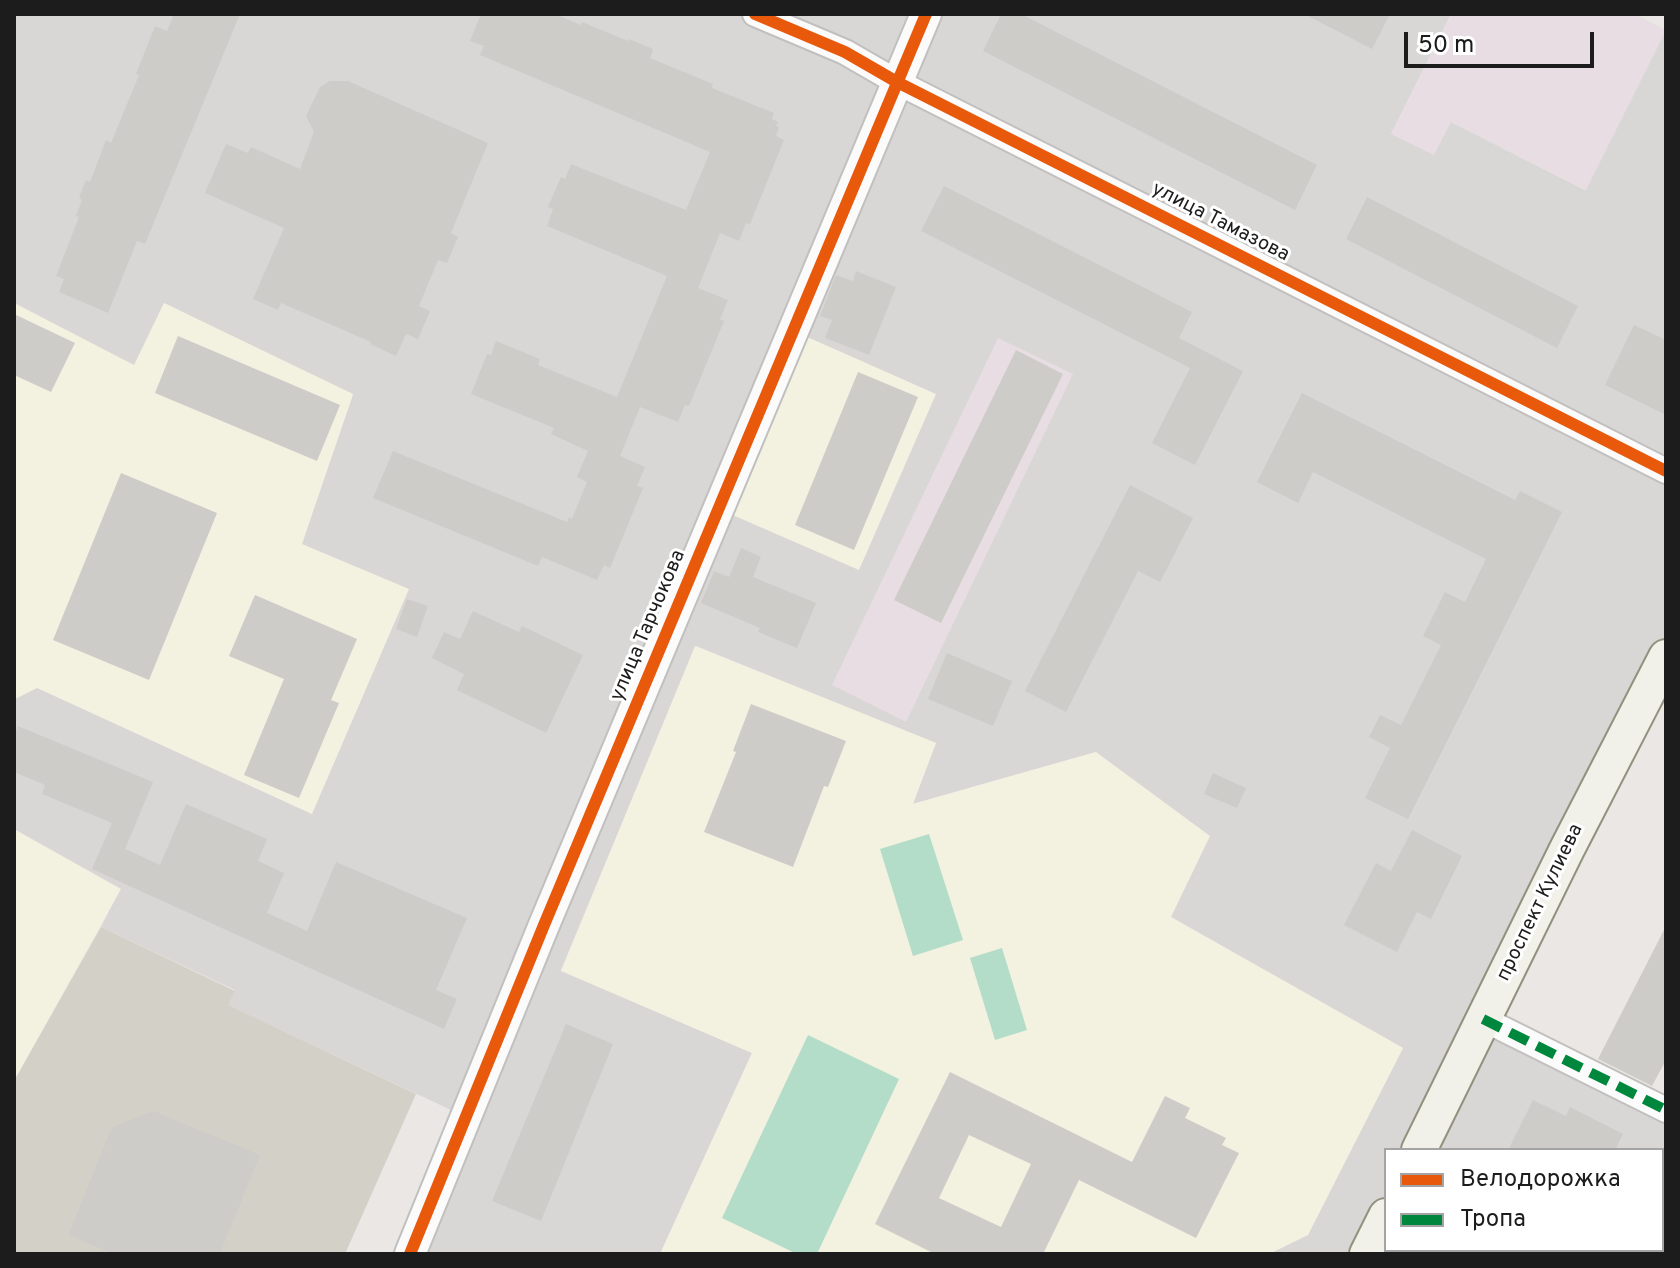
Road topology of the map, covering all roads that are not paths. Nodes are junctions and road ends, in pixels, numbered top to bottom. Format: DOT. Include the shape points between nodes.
graph roads {
  1 [pos="755,14"];
  2 [pos="926,14"];
  3 [pos="897,82"];
  4 [pos="1666,471"];
  5 [pos="1666,657"];
  6 [pos="1483,1019"];
  7 [pos="1666,1110"];
  8 [pos="1420,1148"];
  9 [pos="1384,1220"];
  10 [pos="410,1254"];
  11 [pos="1367,1254"];
  1 -- 3 [label="street, улица Тамазова" via="845,52"];
  2 -- 3 [label="street, улица Тарчокова"];
  3 -- 4 [label="street, улица Тамазова"];
  3 -- 10 [label="street, улица Тарчокова"];
  5 -- 6 [label="main road, проспект Кулиева"];
  6 -- 7 [label="street"];
  6 -- 8 [label="main road, проспект Кулиева"];
  9 -- 11 [label="main road"];
}
